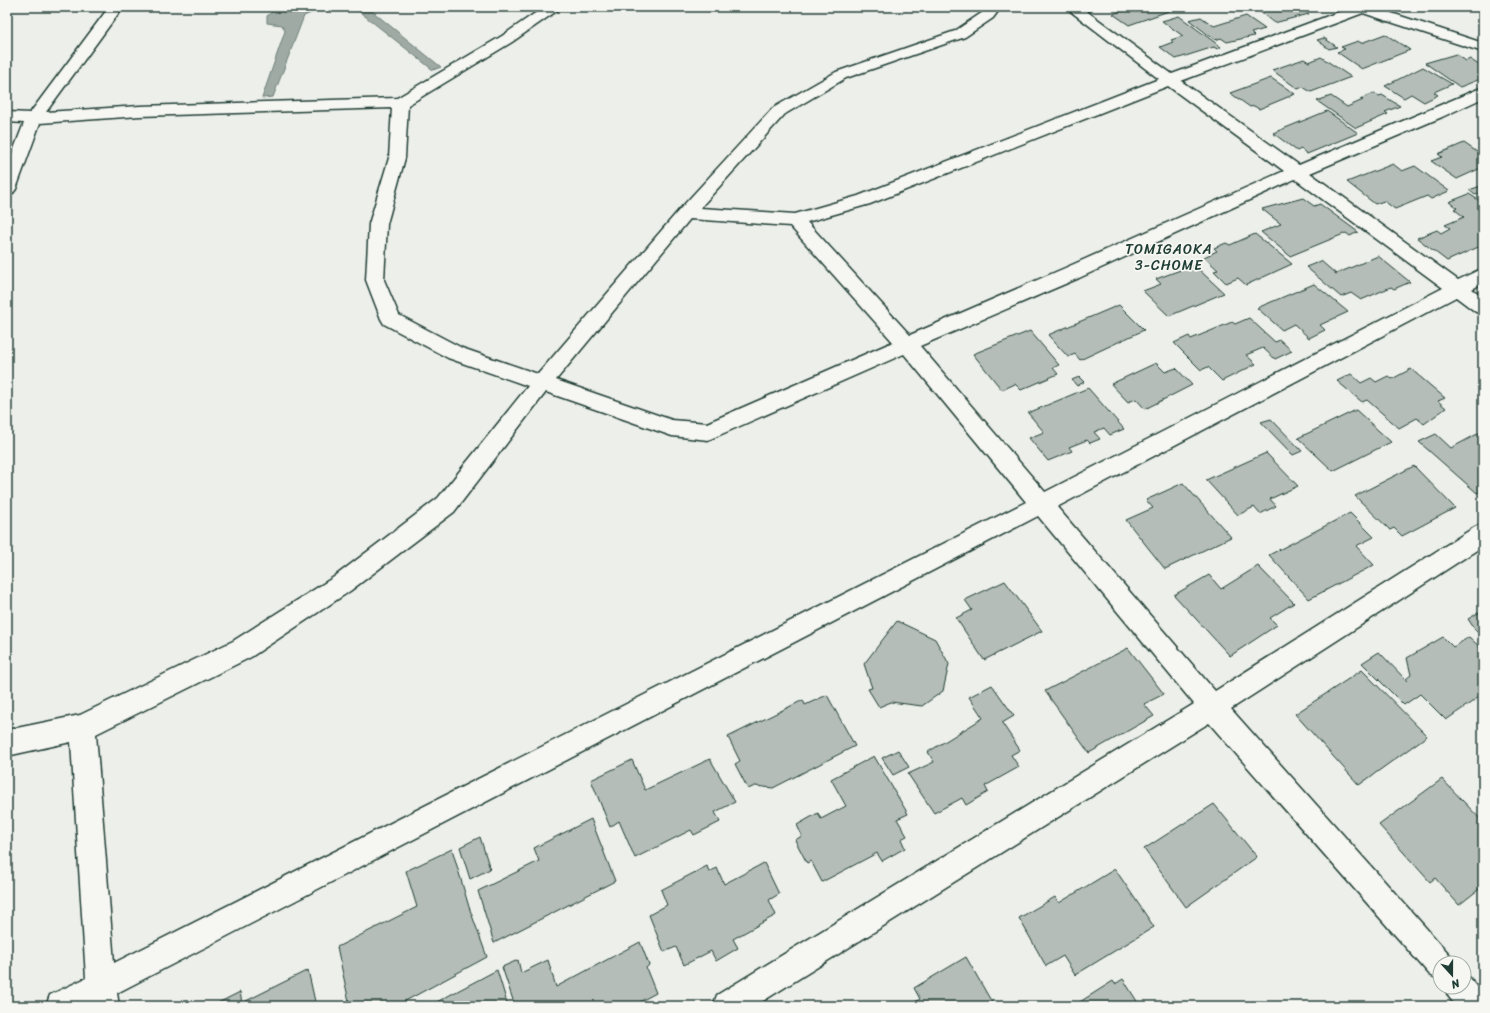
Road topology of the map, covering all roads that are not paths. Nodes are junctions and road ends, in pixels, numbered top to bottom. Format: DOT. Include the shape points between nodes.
graph roads {
  1 [pos="116,7"];
  2 [pos="553,7"];
  3 [pos="994,7"];
  4 [pos="1072,7"];
  5 [pos="1361,8"];
  6 [pos="1483,48"];
  7 [pos="1170,80"];
  8 [pos="1483,92"];
  9 [pos="400,103"];
  10 [pos="7,117"];
  11 [pos="34,118"];
  12 [pos="1297,172"];
  13 [pos="7,188"];
  14 [pos="686,213"];
  15 [pos="795,220"];
  16 [pos="1483,275"];
  17 [pos="1457,288"];
  18 [pos="1483,307"];
  19 [pos="907,344"];
  20 [pos="542,383"];
  21 [pos="1042,504"];
  22 [pos="1483,534"];
  23 [pos="1212,707"];
  24 [pos="83,727"];
  25 [pos="7,744"];
  26 [pos="1432,956"];
  27 [pos="1466,995"];
  28 [pos="103,996"];
  29 [pos="62,1006"];
  30 [pos="728,1006"];
  31 [pos="1475,1006"];
  1 -- 11 [label="street"];
  2 -- 9 [label="street" via="507,40"];
  3 -- 14 [label="street" via="988,15 960,34 841,75 779,111"];
  4 -- 7 [label="street"];
  5 -- 6 [label="street"];
  5 -- 7 [label="street"];
  7 -- 12 [label="street"];
  7 -- 15 [label="street" via="864,200"];
  8 -- 12 [label="street"];
  9 -- 11 [label="street" via="140,111"];
  9 -- 20 [label="street" via="397,158 378,224 375,280 392,319 456,353"];
  10 -- 11 [label="street"];
  11 -- 13 [label="street"];
  12 -- 17 [label="street"];
  12 -- 19 [label="street" via="1072,274"];
  14 -- 15 [label="street"];
  14 -- 20 [label="street"];
  15 -- 19 [label="street"];
  16 -- 17 [label="street"];
  17 -- 18 [label="street"];
  17 -- 21 [label="street"];
  19 -- 20 [label="street" via="708,432 672,428"];
  19 -- 21 [label="street"];
  20 -- 24 [label="street" via="446,505 342,584 242,649"];
  21 -- 23 [label="street"];
  21 -- 28 [label="street"];
  22 -- 23 [label="street"];
  23 -- 26 [label="street"];
  23 -- 30 [label="street"];
  24 -- 25 [label="street"];
  24 -- 28 [label="street"];
  27 -- 31 [label="street"];
  28 -- 29 [label="street"];
}
